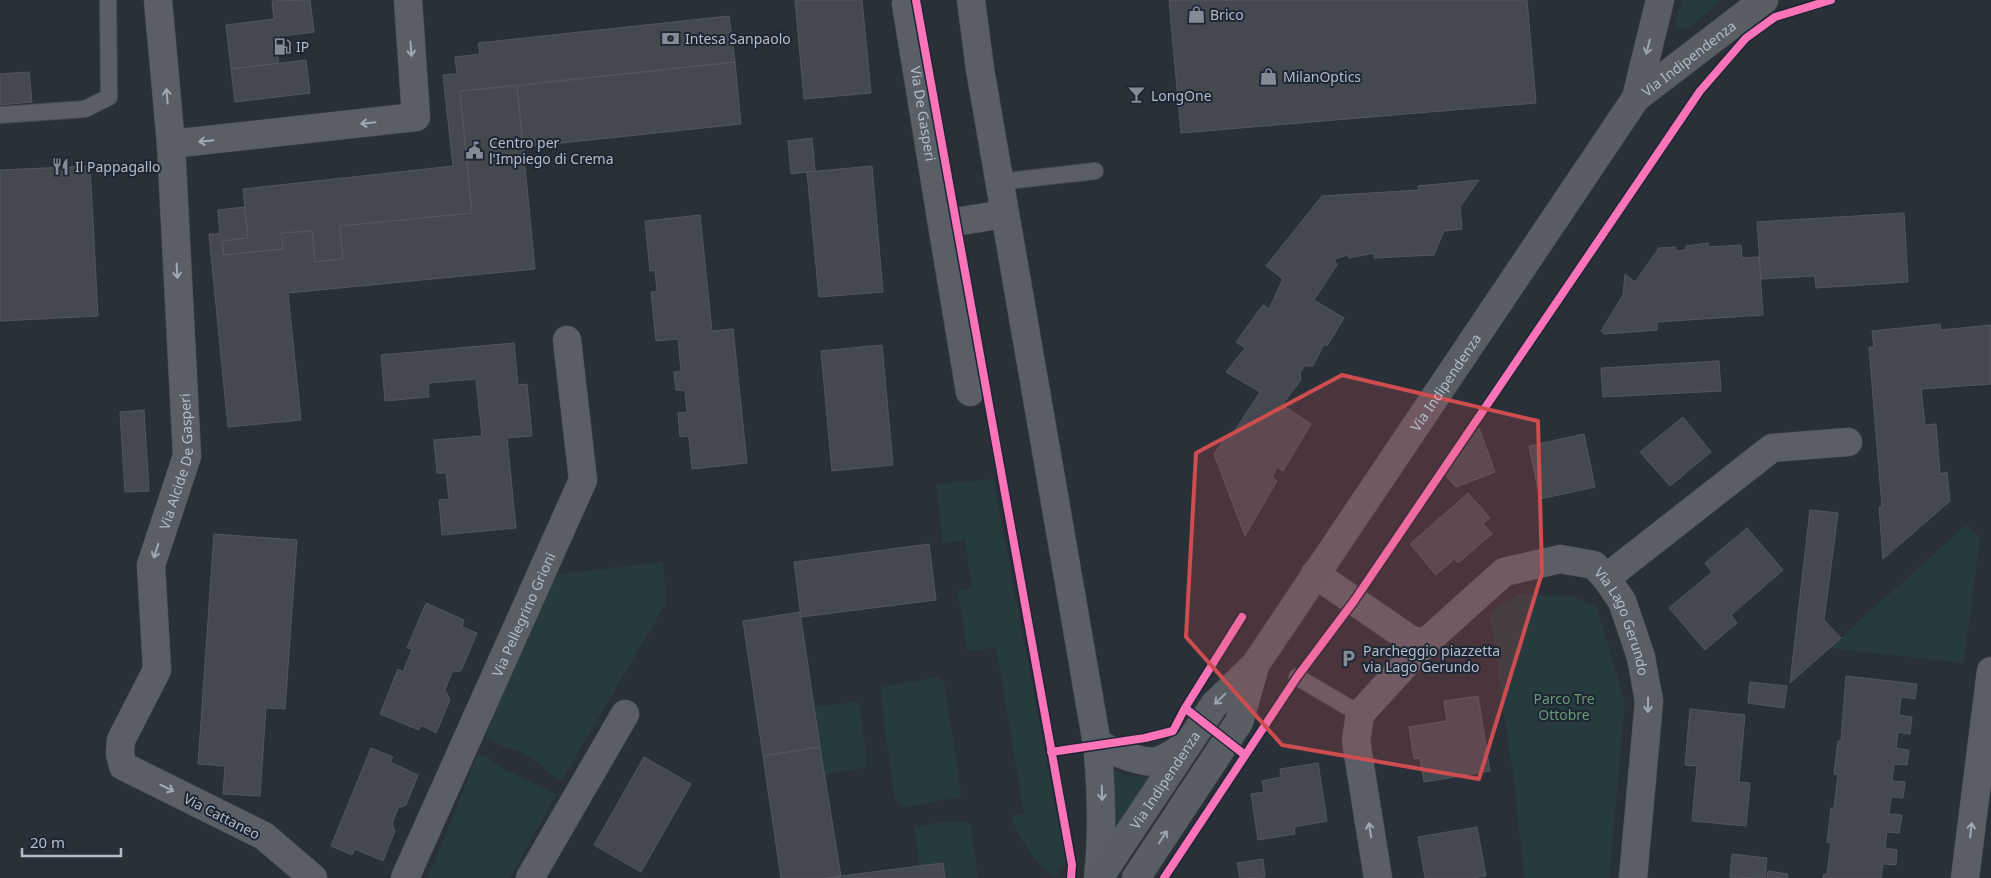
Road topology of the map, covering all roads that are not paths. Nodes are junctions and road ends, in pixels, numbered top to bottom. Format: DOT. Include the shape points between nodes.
graph roads {
  1 [pos="108,0"];
  2 [pos="158,0"];
  3 [pos="408,0"];
  4 [pos="971,0"];
  5 [pos="1660,0"];
  6 [pos="1764,0"];
  7 [pos="906,4"];
  8 [pos="1636,98"];
  9 [pos="0,115"];
  10 [pos="171,144"];
  11 [pos="1095,171"];
  12 [pos="999,182"];
  13 [pos="1005,214"];
  14 [pos="942,224"];
  15 [pos="567,340"];
  16 [pos="970,392"];
  17 [pos="1848,442"];
  18 [pos="1315,574"];
  19 [pos="1606,578"];
  20 [pos="1425,643"];
  21 [pos="1255,665"];
  22 [pos="1991,672"];
  23 [pos="1298,677"];
  24 [pos="625,714"];
  25 [pos="1360,714"];
  26 [pos="1188,743"];
  27 [pos="1097,744"];
  28 [pos="123,766"];
  29 [pos="313,878"];
  30 [pos="405,878"];
  31 [pos="530,878"];
  32 [pos="1099,878"];
  33 [pos="1136,878"];
  34 [pos="1378,878"];
  35 [pos="1633,878"];
  36 [pos="1965,878"];
  1 -- 9 [label="lane" via="109,97 85,109"];
  10 -- 2 [label="street, Via Alcide De Gasperi, one-way"];
  3 -- 10 [label="street, one-way" via="416,118"];
  4 -- 12 [label="street"];
  5 -- 8 [label="street, Via Indipendenza, one-way"];
  6 -- 8 [label="street, Via Indipendenza"];
  7 -- 14 [label="street, Via De Gasperi"];
  8 -- 18 [label="street, Via Indipendenza"];
  10 -- 28 [label="street, Via Alcide De Gasperi, one-way" via="187,456 151,565 157,670 121,740"];
  11 -- 12 [label="lane"];
  12 -- 13 [label="street"];
  13 -- 14 [label="street"];
  13 -- 27 [label="street"];
  14 -- 16 [label="street, Via De Gasperi"];
  15 -- 30 [label="street, Via Pellegrino Grioni" via="583,480"];
  17 -- 19 [label="street" via="1772,448"];
  18 -- 20 [label="street" via="1411,640"];
  18 -- 21 [label="street, Via Indipendenza"];
  19 -- 20 [label="street, Via Lago Gerundo" via="1594,565 1560,559 1504,572"];
  19 -- 35 [label="street, Via Lago Gerundo, one-way" via="1622,601 1641,657 1649,700"];
  20 -- 25 [label="street, Via Lago Gerundo"];
  21 -- 26 [label="street, Via Indipendenza, one-way" via="1214,705"];
  33 -- 21 [label="street, Via Indipendenza, one-way" via="1239,722"];
  36 -- 22 [label="street, one-way"];
  23 -- 25 [label="lane"];
  24 -- 31 [label="street"];
  34 -- 25 [label="street, one-way" via="1356,741"];
  26 -- 27 [label="street" via="1155,762 1125,756"];
  26 -- 32 [label="street, Via Indipendenza"];
  27 -- 32 [label="street, one-way" via="1102,792"];
  28 -- 29 [label="street, Via Cattaneo, one-way" via="264,836"];
}
